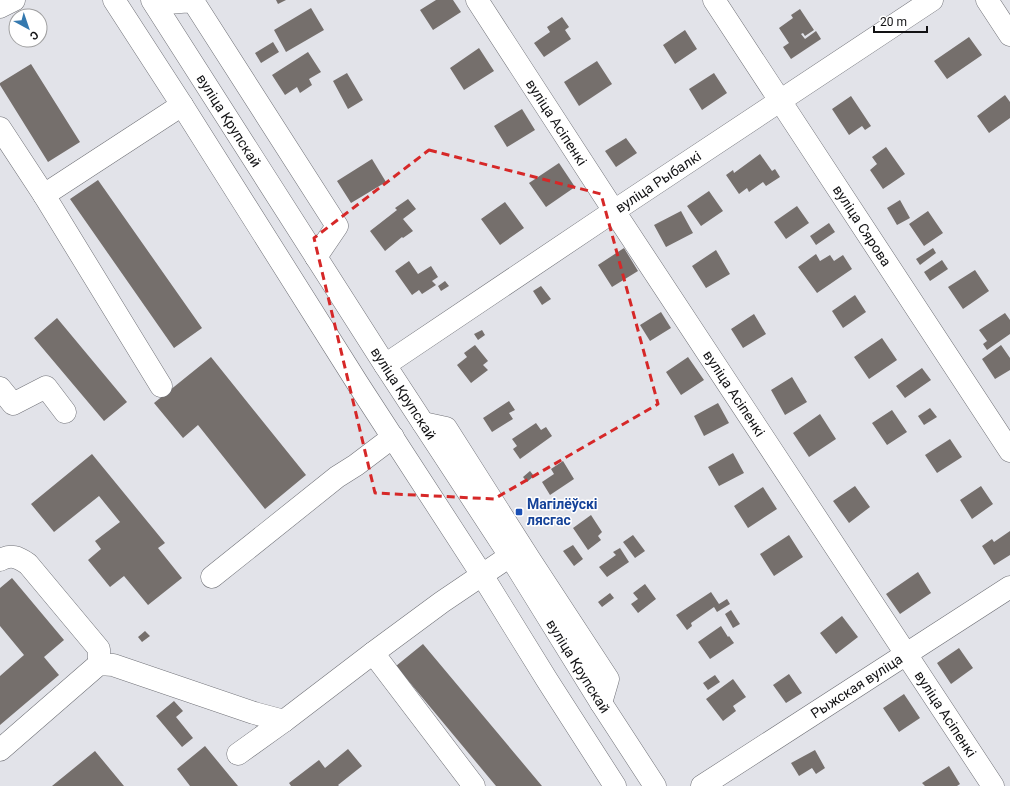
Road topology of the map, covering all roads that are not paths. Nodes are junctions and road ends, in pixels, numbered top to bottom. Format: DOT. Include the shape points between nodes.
graph roads {
  1 [pos="14,0"];
  2 [pos="114,0"];
  3 [pos="477,0"];
  4 [pos="714,0"];
  5 [pos="932,0"];
  6 [pos="987,0"];
  7 [pos="153,2"];
  8 [pos="0,7"];
  9 [pos="1010,35"];
  10 [pos="780,101"];
  11 [pos="182,104"];
  12 [pos="0,128"];
  13 [pos="44,195"];
  14 [pos="614,211"];
  15 [pos="316,257"];
  16 [pos="385,366"];
  17 [pos="161,386"];
  18 [pos="0,388"];
  19 [pos="65,412"];
  20 [pos="423,423"];
  21 [pos="393,437"];
  22 [pos="1010,451"];
  23 [pos="510,556"];
  24 [pos="0,560"];
  25 [pos="482,575"];
  26 [pos="212,577"];
  27 [pos="1010,587"];
  28 [pos="373,653"];
  29 [pos="906,654"];
  30 [pos="99,664"];
  31 [pos="601,703"];
  32 [pos="284,721"];
  33 [pos="0,750"];
  34 [pos="238,754"];
  35 [pos="714,783"];
  36 [pos="474,786"];
  37 [pos="615,786"];
  38 [pos="656,786"];
  39 [pos="993,786"];
  1 -- 8 [label="street"];
  2 -- 11 [label="street"];
  3 -- 14 [label="street, вуліца Асіпенкі"];
  4 -- 10 [label="street, вуліца Сярова"];
  5 -- 10 [label="street, вуліца Рыбалкі"];
  6 -- 9 [label="street"];
  7 -- 15 [label="street, вуліца Крупскай"];
  7 -- 15 [label="street" via="193,1 338,226"];
  10 -- 14 [label="street, вуліца Рыбалкі"];
  10 -- 22 [label="street, вуліца Сярова"];
  11 -- 13 [label="street"];
  11 -- 21 [label="street"];
  12 -- 13 [label="street"];
  13 -- 17 [label="street"];
  14 -- 16 [label="street, вуліца Рыбалкі"];
  14 -- 29 [label="street, вуліца Асіпенкі"];
  15 -- 16 [label="street, вуліца Крупскай"];
  16 -- 20 [label="street, вуліца Крупскай"];
  18 -- 19 [label="street" via="13,404 46,387"];
  20 -- 23 [label="street, вуліца Крупскай"];
  20 -- 31 [label="street" via="446,428 608,679"];
  21 -- 25 [label="street"];
  21 -- 26 [label="street" via="337,477"];
  23 -- 25 [label="street"];
  23 -- 31 [label="street, вуліца Крупскай"];
  24 -- 30 [label="street" via="6,557 18,558 28,564 99,649"];
  25 -- 28 [label="street"];
  25 -- 37 [label="street"];
  27 -- 29 [label="street, Рыжская вуліца"];
  28 -- 32 [label="street"];
  28 -- 36 [label="street"];
  29 -- 35 [label="street, Рыжская вуліца"];
  29 -- 39 [label="street, вуліца Асіпенкі"];
  30 -- 32 [label="street" via="113,665"];
  30 -- 33 [label="street"];
  31 -- 38 [label="street, вуліца Крупскай"];
  32 -- 34 [label="street"];
}
